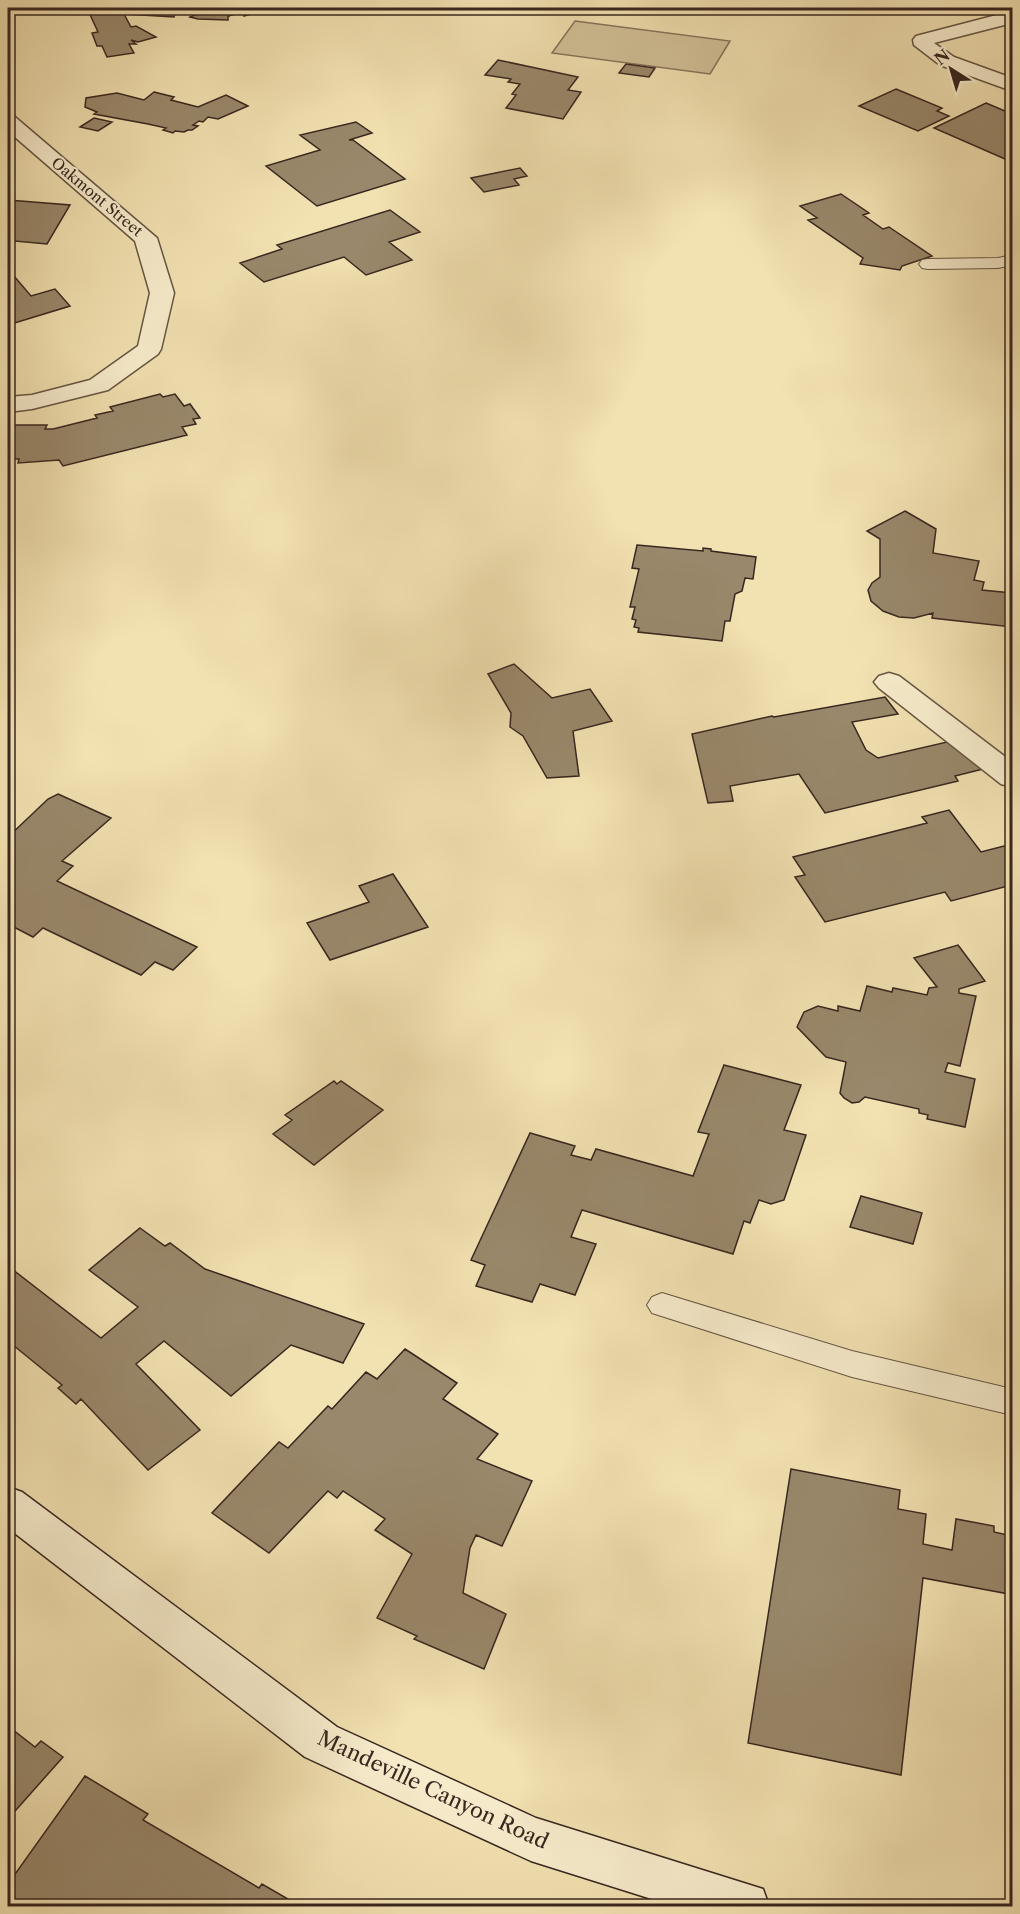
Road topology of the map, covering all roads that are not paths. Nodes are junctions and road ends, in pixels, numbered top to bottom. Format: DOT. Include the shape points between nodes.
graph roads {
  1 [pos="1012,17"];
  2 [pos="1012,85"];
  3 [pos="8,121"];
  4 [pos="1012,260"];
  5 [pos="928,264"];
  6 [pos="8,404"];
  7 [pos="889,682"];
  8 [pos="1012,777"];
  9 [pos="662,1305"];
  10 [pos="1012,1402"];
  11 [pos="8,1505"];
  12 [pos="746,1906"];
  1 -- 2 [label="street" via="923,40 924,45 946,61"];
  3 -- 6 [label="street, Oakmont Street" via="146,238 162,293 149,349 99,385"];
  4 -- 5 [label="lane"];
  7 -- 8 [label="street"];
  9 -- 10 [label="lane" via="852,1365"];
  11 -- 12 [label="street, Mandeville Canyon Road" via="321,1742 531,1839"];
}
